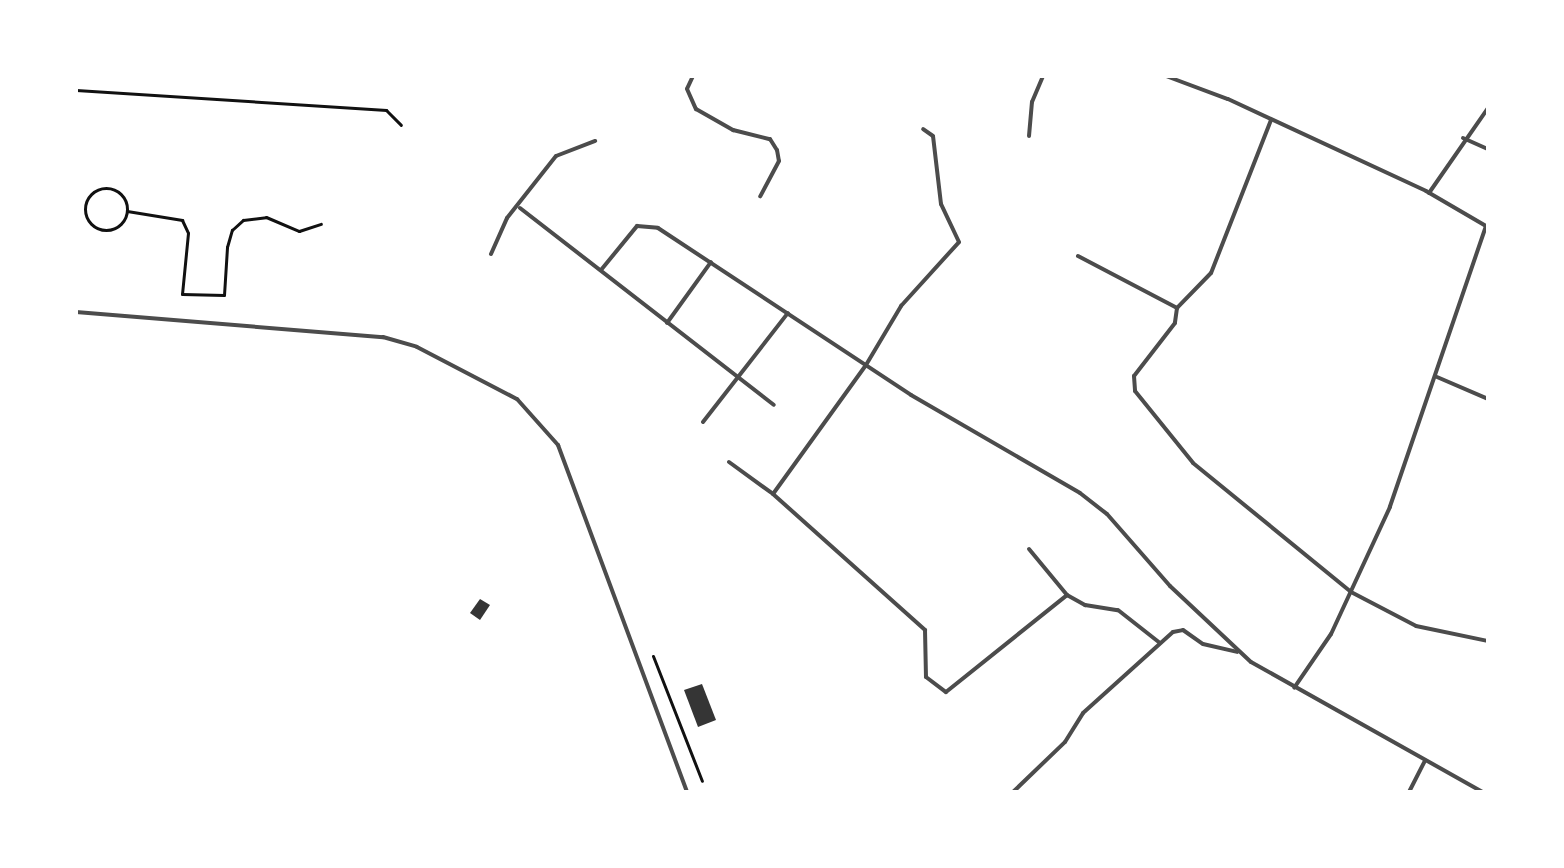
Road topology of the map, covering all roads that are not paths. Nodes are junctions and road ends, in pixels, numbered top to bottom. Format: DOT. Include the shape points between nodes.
graph roads {
  1 [pos="693,76"];
  2 [pos="1043,76"];
  3 [pos="1166,76"];
  4 [pos="1488,108"];
  5 [pos="1271,119"];
  6 [pos="923,129"];
  7 [pos="1029,136"];
  8 [pos="1463,138"];
  9 [pos="595,141"];
  10 [pos="1488,149"];
  11 [pos="1429,193"];
  12 [pos="760,196"];
  13 [pos="520,208"];
  14 [pos="491,254"];
  15 [pos="1078,256"];
  16 [pos="711,262"];
  17 [pos="601,270"];
  18 [pos="1177,308"];
  19 [pos="76,312"];
  20 [pos="788,313"];
  21 [pos="667,323"];
  22 [pos="866,365"];
  23 [pos="736,377"];
  24 [pos="1437,377"];
  25 [pos="1488,399"];
  26 [pos="774,405"];
  27 [pos="703,422"];
  28 [pos="729,462"];
  29 [pos="773,494"];
  30 [pos="1029,549"];
  31 [pos="1351,592"];
  32 [pos="1067,595"];
  33 [pos="1488,641"];
  34 [pos="1160,643"];
  35 [pos="1238,652"];
  36 [pos="1294,688"];
  37 [pos="1425,761"];
  38 [pos="687,792"];
  39 [pos="1013,792"];
  40 [pos="1409,792"];
  41 [pos="1483,792"];
  1 -- 12 [label="lane" via="687,89 696,109 733,130 770,139 777,150 779,161"];
  2 -- 7 [label="lane" via="1032,102"];
  3 -- 5 [label="lane"];
  4 -- 8 [label="lane"];
  5 -- 11 [label="lane"];
  5 -- 18 [label="lane" via="1211,273"];
  6 -- 22 [label="lane" via="933,136 941,204 959,242 901,306"];
  8 -- 10 [label="lane"];
  8 -- 11 [label="lane"];
  9 -- 13 [label="lane" via="556,156"];
  11 -- 24 [label="lane" via="1486,226"];
  13 -- 14 [label="lane" via="507,218"];
  13 -- 17 [label="lane"];
  15 -- 18 [label="lane"];
  16 -- 17 [label="lane" via="647,224 637,226"];
  16 -- 20 [label="lane"];
  16 -- 21 [label="lane"];
  17 -- 21 [label="lane"];
  18 -- 31 [label="lane" via="1175,323 1134,376 1135,391 1193,463"];
  19 -- 38 [label="lane" via="383,337 417,347 517,399 558,445"];
  20 -- 22 [label="lane"];
  20 -- 23 [label="lane"];
  21 -- 23 [label="lane"];
  22 -- 29 [label="lane"];
  22 -- 35 [label="lane" via="1107,514"];
  23 -- 26 [label="lane"];
  23 -- 27 [label="lane"];
  24 -- 25 [label="lane"];
  24 -- 31 [label="lane" via="1390,507"];
  28 -- 29 [label="lane"];
  29 -- 32 [label="lane" via="925,630 926,677 946,692"];
  30 -- 32 [label="lane"];
  31 -- 33 [label="lane" via="1416,626"];
  31 -- 36 [label="lane" via="1331,634"];
  32 -- 34 [label="lane" via="1085,605 1118,610"];
  34 -- 35 [label="lane" via="1183,630 1203,644"];
  34 -- 39 [label="lane" via="1083,713 1065,742"];
  35 -- 36 [label="lane"];
  36 -- 37 [label="lane"];
  37 -- 40 [label="lane"];
  37 -- 41 [label="lane"];
}
